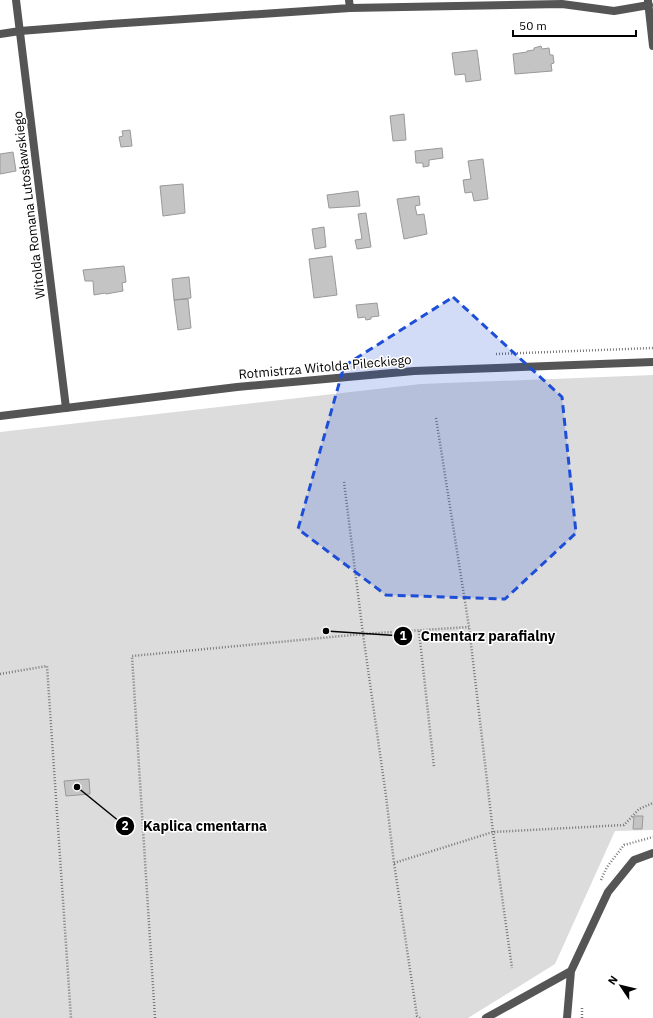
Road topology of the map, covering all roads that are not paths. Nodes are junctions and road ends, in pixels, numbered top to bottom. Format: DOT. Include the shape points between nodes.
graph roads {
  1 [pos="16,0"];
  2 [pos="648,2"];
  3 [pos="350,4"];
  4 [pos="20,31"];
  5 [pos="0,34"];
  6 [pos="653,46"];
  7 [pos="653,362"];
  8 [pos="66,408"];
  9 [pos="0,416"];
  10 [pos="653,853"];
  11 [pos="570,971"];
  12 [pos="486,1018"];
  13 [pos="566,1018"];
  1 -- 4 [label="street, Witolda Romana Lutosławskiego"];
  2 -- 3 [label="street" via="614,11 562,4"];
  2 -- 6 [label="street"];
  3 -- 4 [label="street"];
  4 -- 5 [label="street"];
  4 -- 8 [label="street, Witolda Romana Lutosławskiego"];
  7 -- 8 [label="street, Rotmistrza Witolda Pileckiego" via="414,371 237,387"];
  8 -- 9 [label="street, Rotmistrza Witolda Pileckiego"];
  10 -- 11 [label="street" via="634,860 608,892"];
  11 -- 12 [label="street"];
  11 -- 13 [label="street"];
}
